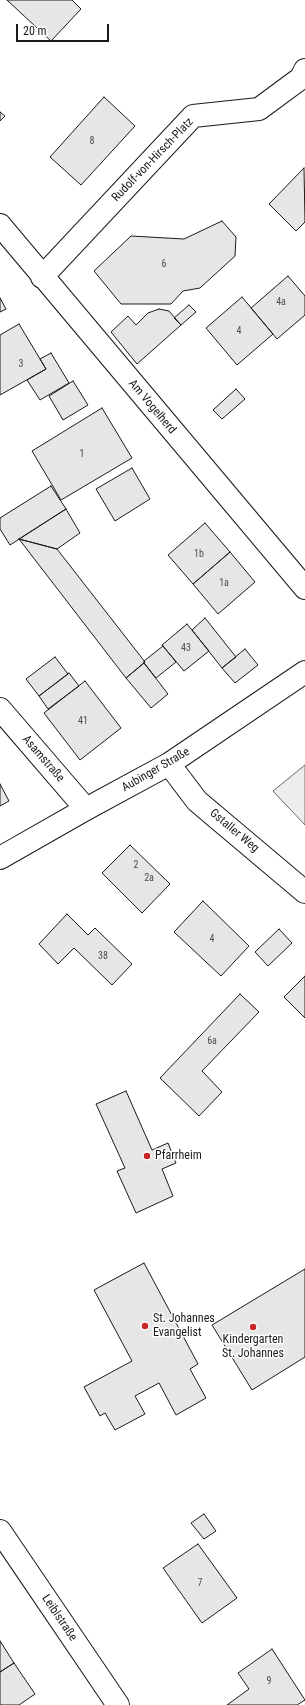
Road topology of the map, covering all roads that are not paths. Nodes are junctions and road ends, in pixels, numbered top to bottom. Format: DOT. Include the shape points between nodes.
graph roads {
  1 [pos="305,70"];
  2 [pos="0,225"];
  3 [pos="42,277"];
  4 [pos="305,588"];
  5 [pos="305,672"];
  6 [pos="0,709"];
  7 [pos="170,764"];
  8 [pos="86,809"];
  9 [pos="0,858"];
  10 [pos="305,892"];
  11 [pos="0,1531"];
  12 [pos="118,1705"];
  1 -- 3 [label="street, Rudolf-von-Hirsch-Platz" via="301,78 259,109 193,116"];
  2 -- 3 [label="street, Am Vogelherd"];
  3 -- 4 [label="street, Am Vogelherd"];
  5 -- 7 [label="street, Aubinger Straße"];
  6 -- 8 [label="street, Asamstraße"];
  7 -- 8 [label="street, Aubinger Straße"];
  7 -- 10 [label="street, Gstaller Weg" via="197,801"];
  8 -- 9 [label="street, Aubinger Straße"];
  11 -- 12 [label="street, Leiblstraße"];
}
